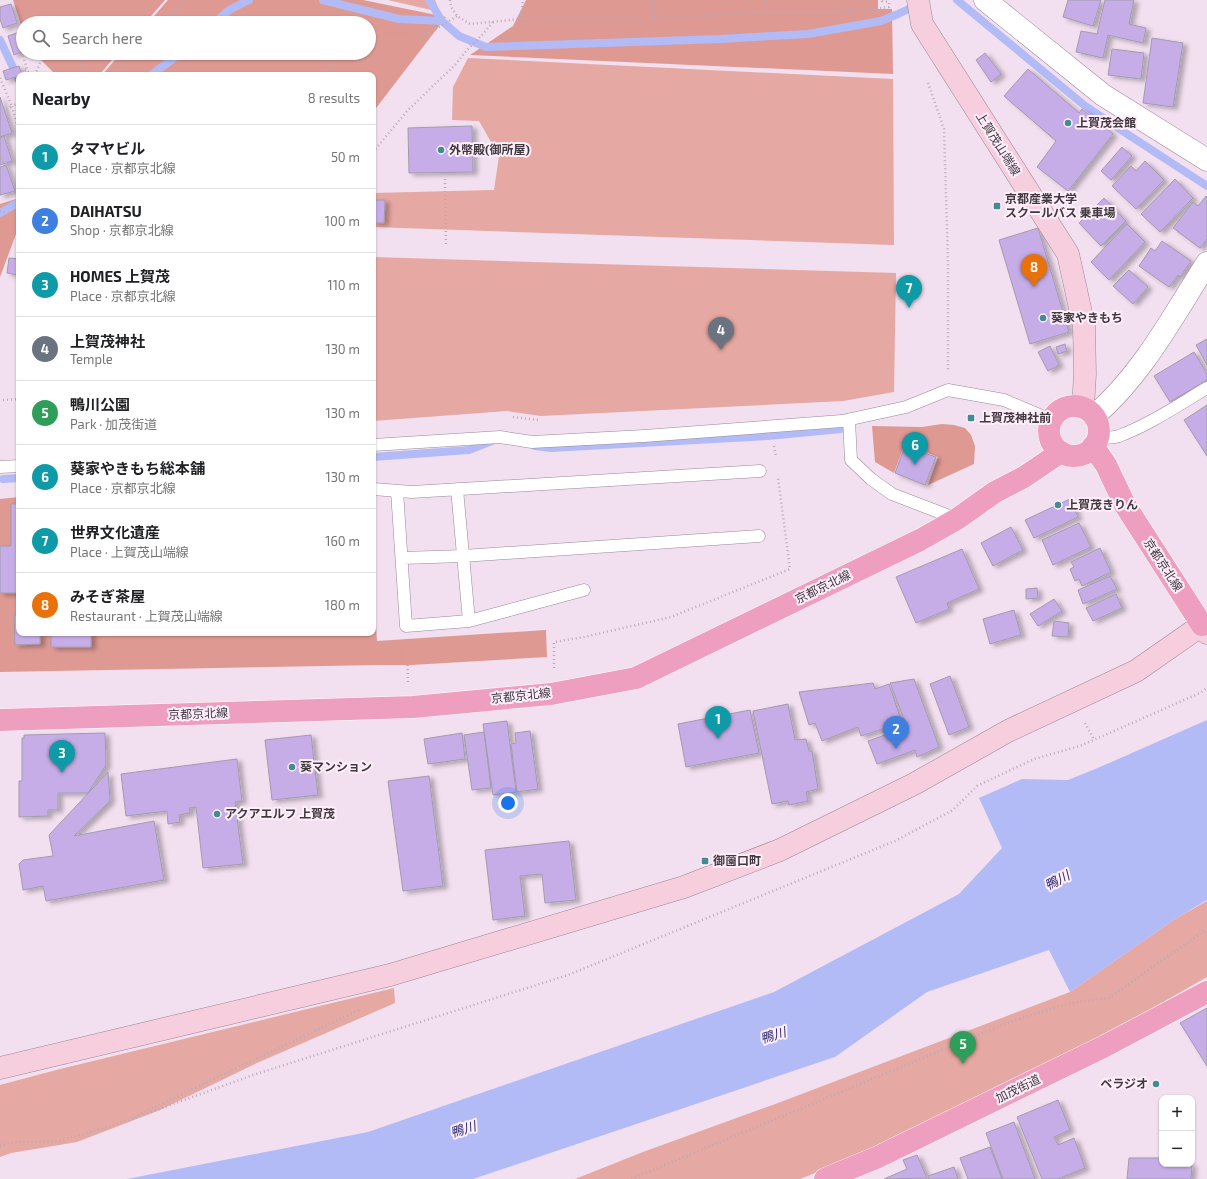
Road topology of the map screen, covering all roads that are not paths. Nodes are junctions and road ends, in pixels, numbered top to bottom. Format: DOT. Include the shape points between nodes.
graph roads {
  1 [pos="918,0"];
  2 [pos="985,0"];
  3 [pos="1207,160"];
  4 [pos="1207,263"];
  5 [pos="1207,388"];
  6 [pos="1088,412"];
  7 [pos="850,420"];
  8 [pos="1073,442"];
  9 [pos="376,445"];
  10 [pos="16,466"];
  11 [pos="0,467"];
  12 [pos="760,471"];
  13 [pos="376,489"];
  14 [pos="457,489"];
  15 [pos="397,491"];
  16 [pos="957,519"];
  17 [pos="759,536"];
  18 [pos="463,556"];
  19 [pos="402,558"];
  20 [pos="584,590"];
  21 [pos="469,621"];
  22 [pos="1205,627"];
  23 [pos="0,720"];
  24 [pos="1207,992"];
  25 [pos="0,1068"];
  26 [pos="825,1179"];
  1 -- 6 [label="street, 上賀茂山端線" via="922,24 1068,254 1084,326"];
  2 -- 3 [label="street" via="1103,95"];
  4 -- 6 [label="street" via="1158,341 1130,379 1108,404"];
  5 -- 8 [label="lane" via="1153,420 1119,436"];
  6 -- 8 [label="main road, 京都京北線" via="1098,428"];
  6 -- 8 [label="main road, 京都京北線" via="1075,406 1060,410 1054,415"];
  7 -- 8 [label="lane" via="906,407 948,390 1004,400"];
  7 -- 9 [label="lane" via="532,442 500,437"];
  7 -- 16 [label="lane" via="851,460 871,479 892,494"];
  8 -- 16 [label="main road, 京都京北線" via="1024,477 995,492"];
  8 -- 22 [label="main road, 京都京北線" via="1106,465 1124,505"];
  10 -- 11 [label="lane"];
  12 -- 14 [label="lane"];
  13 -- 15 [label="lane"];
  14 -- 15 [label="lane"];
  14 -- 18 [label="lane"];
  15 -- 19 [label="lane"];
  16 -- 23 [label="main road, 京都京北線" via="920,540 636,678 551,694 413,707"];
  17 -- 18 [label="lane"];
  18 -- 19 [label="lane"];
  18 -- 21 [label="lane"];
  19 -- 21 [label="lane" via="406,626"];
  20 -- 21 [label="lane"];
  22 -- 25 [label="street" via="1136,671 1008,731 914,784 780,850 684,887 372,980"];
  24 -- 26 [label="main road, 加茂街道" via="1105,1046 878,1157"];
}
